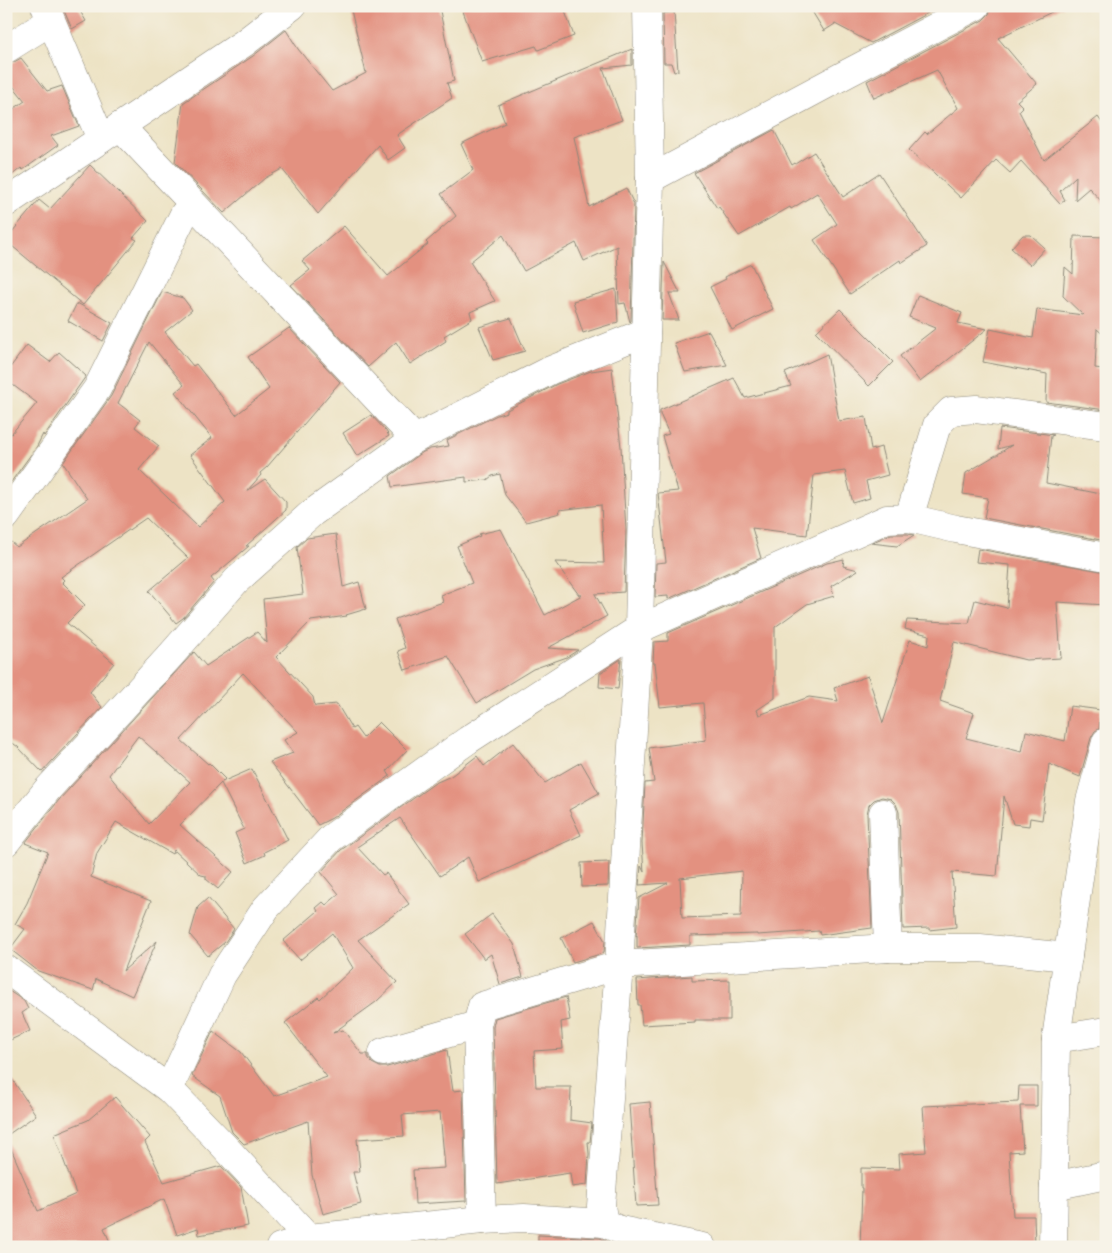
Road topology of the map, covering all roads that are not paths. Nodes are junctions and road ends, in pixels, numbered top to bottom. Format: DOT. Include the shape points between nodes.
graph roads {
  1 [pos="292,6"];
  2 [pos="647,6"];
  3 [pos="976,6"];
  4 [pos="48,14"];
  5 [pos="6,49"];
  6 [pos="110,133"];
  7 [pos="650,179"];
  8 [pos="6,202"];
  9 [pos="184,214"];
  10 [pos="646,332"];
  11 [pos="1106,426"];
  12 [pos="415,439"];
  13 [pos="6,516"];
  14 [pos="909,518"];
  15 [pos="1106,557"];
  16 [pos="638,629"];
  17 [pos="1106,742"];
  18 [pos="1098,800"];
  19 [pos="882,813"];
  20 [pos="6,842"];
  21 [pos="888,948"];
  22 [pos="1068,957"];
  23 [pos="619,965"];
  24 [pos="6,970"];
  25 [pos="477,1024"];
  26 [pos="1106,1031"];
  27 [pos="1056,1039"];
  28 [pos="383,1052"];
  29 [pos="169,1089"];
  30 [pos="1106,1175"];
  31 [pos="1054,1186"];
  32 [pos="482,1220"];
  33 [pos="604,1223"];
  34 [pos="309,1238"];
  35 [pos="280,1247"];
  36 [pos="702,1247"];
  37 [pos="1053,1247"];
  1 -- 6 [label="street" via="244,43"];
  2 -- 7 [label="street"];
  3 -- 7 [label="street"];
  4 -- 5 [label="street"];
  4 -- 6 [label="street"];
  6 -- 8 [label="street"];
  6 -- 12 [label="street"];
  7 -- 10 [label="street"];
  9 -- 13 [label="street" via="97,389"];
  10 -- 12 [label="street" via="551,370"];
  10 -- 16 [label="street"];
  11 -- 14 [label="street" via="976,409 951,411 937,425"];
  12 -- 20 [label="street" via="312,513 236,581 47,790"];
  14 -- 15 [label="street"];
  14 -- 16 [label="street" via="887,519"];
  16 -- 23 [label="street"];
  16 -- 29 [label="street" via="468,740 331,838 266,908 222,975"];
  17 -- 18 [label="street"];
  18 -- 22 [label="street"];
  19 -- 21 [label="street"];
  21 -- 22 [label="street" via="980,948"];
  21 -- 23 [label="street"];
  22 -- 27 [label="street"];
  23 -- 25 [label="street" via="482,1006"];
  23 -- 33 [label="street" via="601,1206"];
  24 -- 29 [label="street"];
  25 -- 28 [label="street"];
  25 -- 32 [label="street"];
  26 -- 27 [label="street"];
  27 -- 31 [label="street"];
  29 -- 34 [label="street"];
  30 -- 31 [label="street"];
  31 -- 37 [label="street"];
  32 -- 33 [label="street" via="524,1218"];
  32 -- 34 [label="street"];
  33 -- 36 [label="street" via="620,1230"];
  34 -- 35 [label="street"];
}
